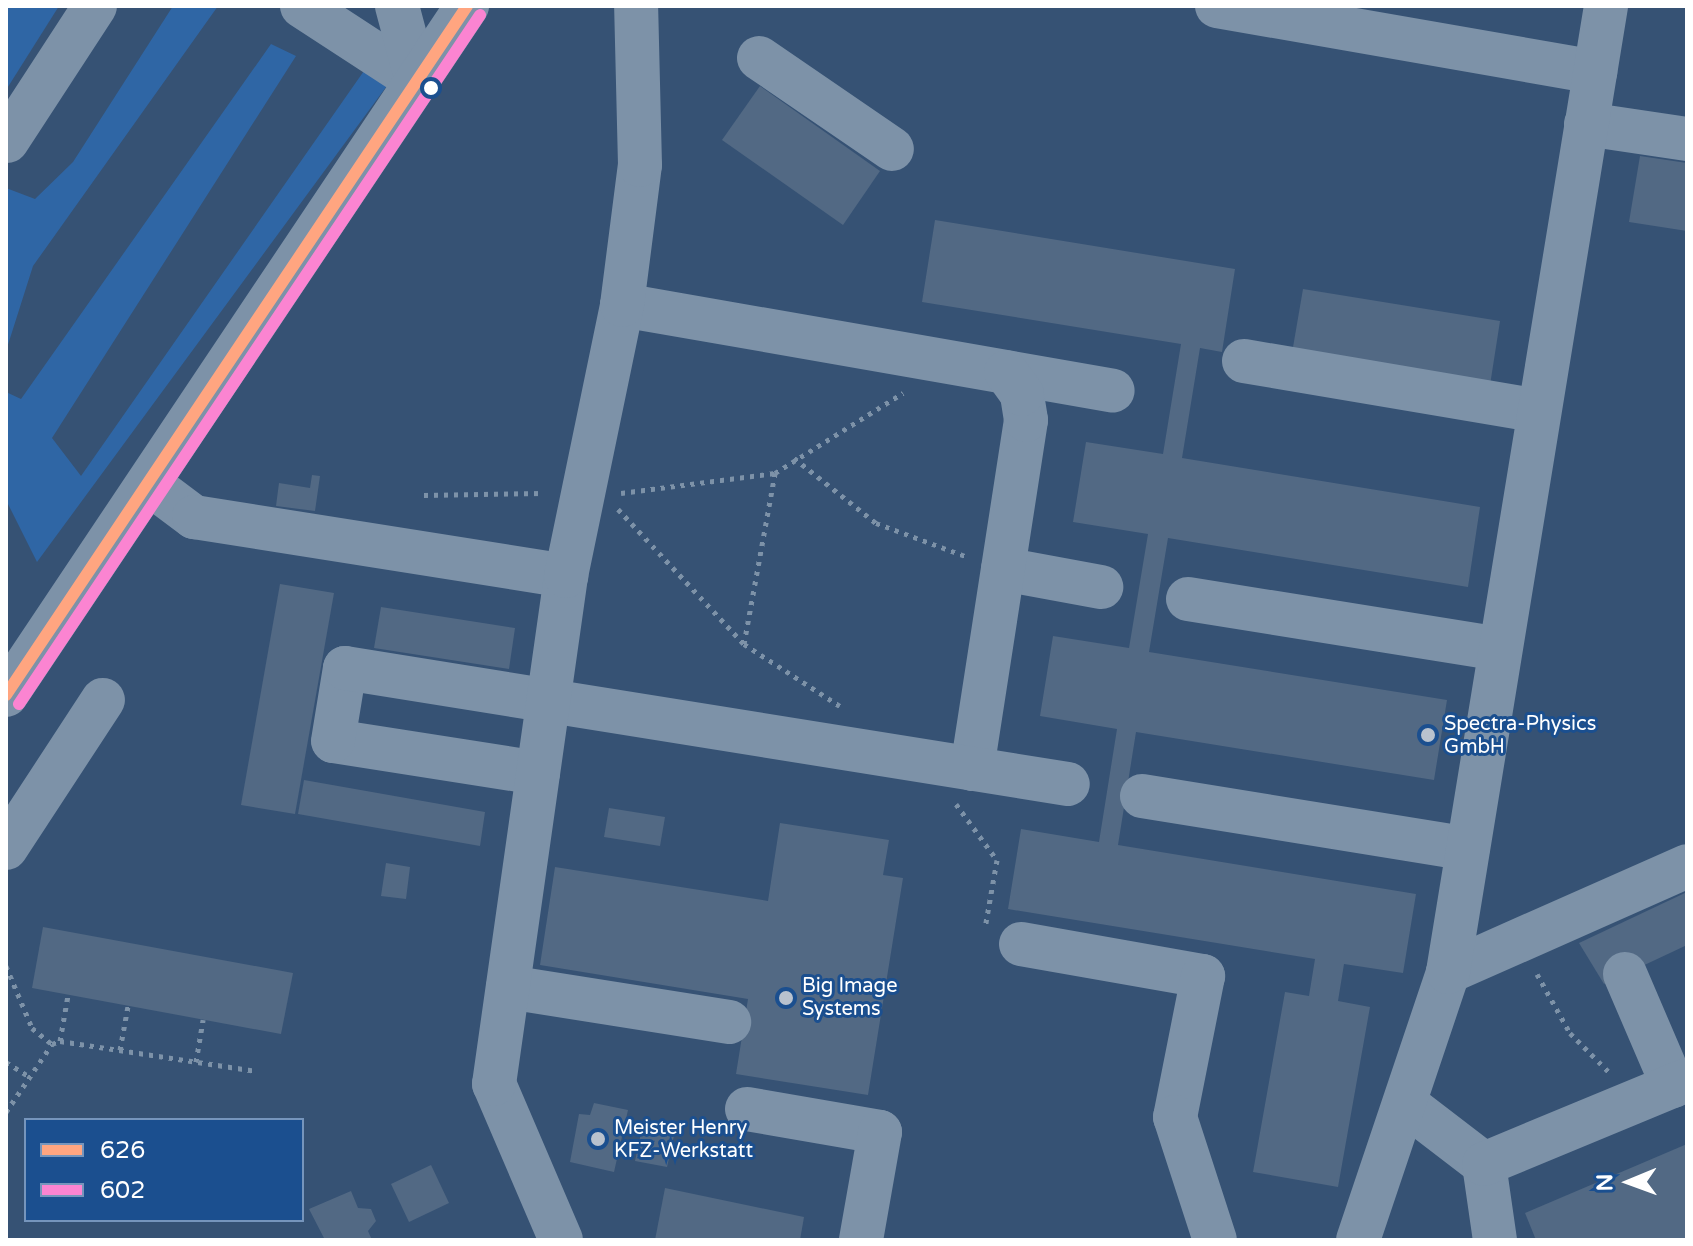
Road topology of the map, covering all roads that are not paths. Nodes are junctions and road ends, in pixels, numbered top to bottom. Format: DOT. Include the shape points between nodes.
graph roads {
  1 [pos="95,6"];
  2 [pos="302,6"];
  3 [pos="397,6"];
  4 [pos="467,6"];
  5 [pos="636,6"];
  6 [pos="1606,6"];
  7 [pos="1232,7"];
  8 [pos="759,58"];
  9 [pos="1595,72"];
  10 [pos="417,81"];
  11 [pos="1586,124"];
  12 [pos="1687,139"];
  13 [pos="7,141"];
  14 [pos="892,149"];
  15 [pos="622,305"];
  16 [pos="1244,361"];
  17 [pos="1006,372"];
  18 [pos="1113,391"];
  19 [pos="1539,411"];
  20 [pos="151,485"];
  21 [pos="1003,569"];
  22 [pos="566,576"];
  23 [pos="1101,587"];
  24 [pos="1188,599"];
  25 [pos="1500,649"];
  26 [pos="6,695"];
  27 [pos="103,700"];
  28 [pos="548,700"];
  29 [pos="972,769"];
  30 [pos="538,773"];
  31 [pos="1068,784"];
  32 [pos="1142,796"];
  33 [pos="6,848"];
  34 [pos="1468,849"];
  35 [pos="1687,866"];
  36 [pos="1021,944"];
  37 [pos="1448,972"];
  38 [pos="1625,974"];
  39 [pos="508,987"];
  40 [pos="729,1022"];
  41 [pos="1672,1086"];
  42 [pos="1407,1105"];
  43 [pos="747,1109"];
  44 [pos="1484,1164"];
  45 [pos="561,1240"];
  46 [pos="861,1240"];
  47 [pos="1215,1240"];
  48 [pos="1358,1240"];
  49 [pos="1495,1240"];
  1 -- 13 [label="street"];
  2 -- 10 [label="street"];
  3 -- 10 [label="street"];
  4 -- 10 [label="street"];
  5 -- 15 [label="street" via="640,165"];
  6 -- 9 [label="street"];
  7 -- 9 [label="street"];
  8 -- 14 [label="street"];
  9 -- 11 [label="street"];
  10 -- 20 [label="street"];
  11 -- 12 [label="street"];
  11 -- 19 [label="street"];
  15 -- 17 [label="street"];
  15 -- 22 [label="street"];
  16 -- 19 [label="street"];
  17 -- 18 [label="street"];
  17 -- 21 [label="street" via="1022,394 1026,420"];
  19 -- 25 [label="street"];
  20 -- 22 [label="street" via="194,517"];
  20 -- 26 [label="street"];
  21 -- 23 [label="street"];
  21 -- 29 [label="street"];
  22 -- 28 [label="street"];
  24 -- 25 [label="street"];
  25 -- 34 [label="street"];
  27 -- 33 [label="street"];
  28 -- 29 [label="street"];
  28 -- 30 [label="street"];
  28 -- 30 [label="street" via="345,668 333,741"];
  29 -- 31 [label="street"];
  30 -- 39 [label="street"];
  32 -- 34 [label="street"];
  34 -- 37 [label="street"];
  35 -- 37 [label="street"];
  36 -- 47 [label="street" via="1203,976 1175,1117"];
  37 -- 42 [label="street"];
  38 -- 41 [label="street"];
  39 -- 40 [label="street"];
  39 -- 45 [label="street" via="494,1084"];
  41 -- 44 [label="street"];
  42 -- 44 [label="street"];
  42 -- 48 [label="street"];
  43 -- 46 [label="street" via="880,1132"];
  44 -- 49 [label="street"];
}
